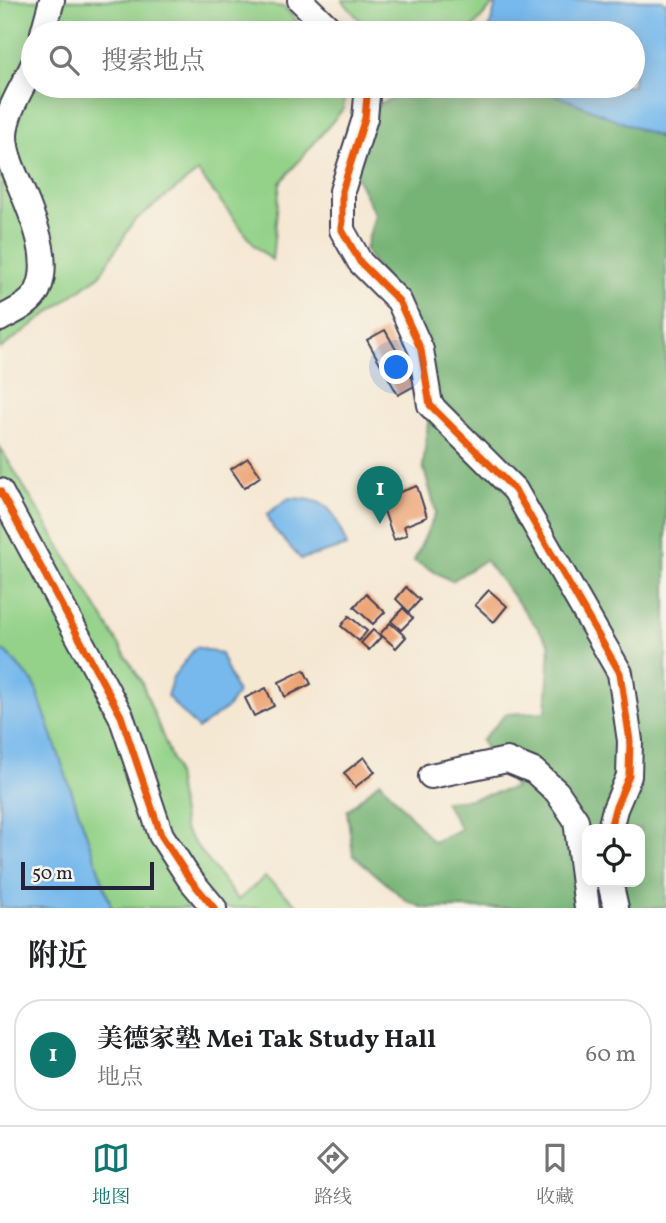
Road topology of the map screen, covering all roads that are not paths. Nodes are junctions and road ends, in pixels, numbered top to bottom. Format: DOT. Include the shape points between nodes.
graph roads {
  1 [pos="52,0"];
  2 [pos="300,0"];
  3 [pos="46,21"];
  4 [pos="322,21"];
  5 [pos="21,91"];
  6 [pos="367,98"];
  7 [pos="0,318"];
  8 [pos="0,491"];
  9 [pos="431,776"];
  10 [pos="611,824"];
  11 [pos="611,887"];
  12 [pos="214,908"];
  13 [pos="587,908"];
  14 [pos="616,908"];
  1 -- 3 [label="street"];
  2 -- 4 [label="street"];
  5 -- 7 [label="street" via="7,121 7,154 29,205 43,273 38,291 24,306"];
  6 -- 10 [label="street" via="342,191 342,230 360,262 399,301 421,350 430,405 515,490 620,673 630,741 629,776"];
  8 -- 12 [label="street" via="121,716 160,835"];
  9 -- 13 [label="street" via="507,760 534,771 557,792 576,820"];
  11 -- 14 [label="street"];
}
